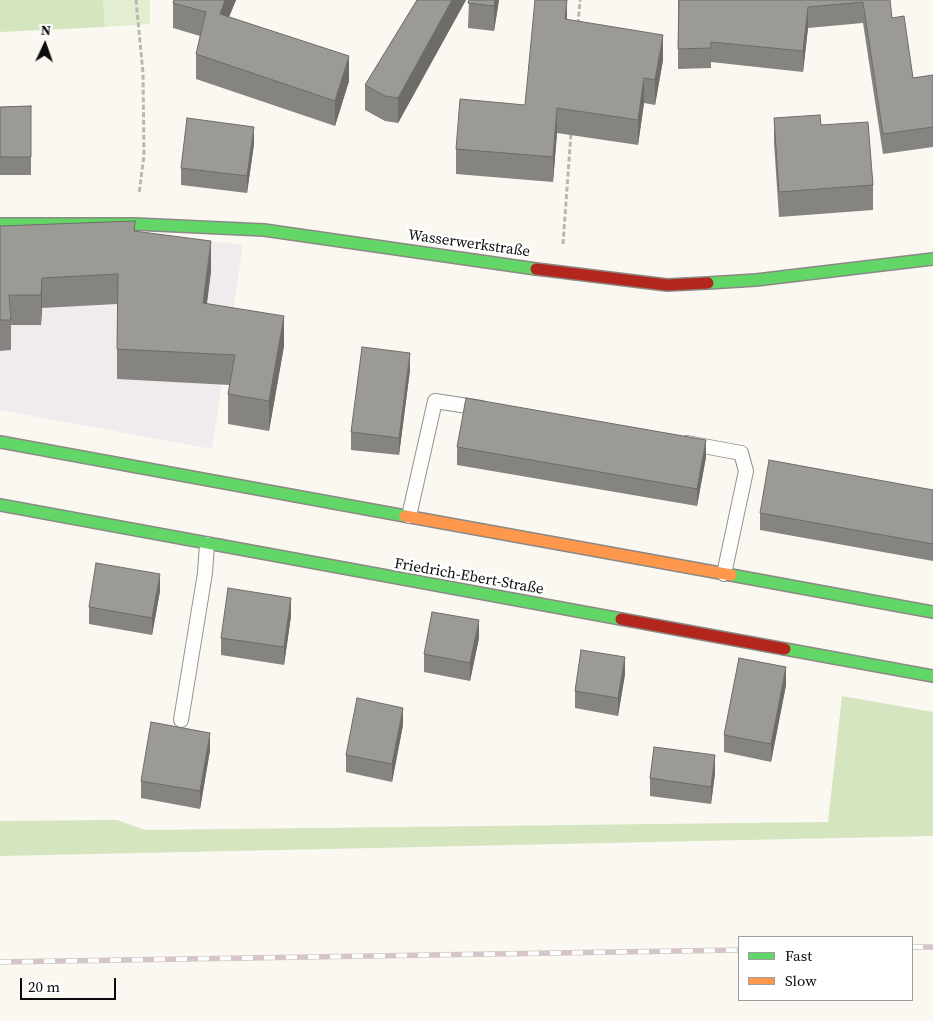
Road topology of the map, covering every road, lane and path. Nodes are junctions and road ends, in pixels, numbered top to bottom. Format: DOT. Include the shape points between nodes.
graph roads {
  1 [pos="136,0"];
  2 [pos="580,0"];
  3 [pos="578,29"];
  4 [pos="571,127"];
  5 [pos="0,224"];
  6 [pos="135,224"];
  7 [pos="933,259"];
  8 [pos="561,273"];
  9 [pos="494,410"];
  10 [pos="670,440"];
  11 [pos="0,442"];
  12 [pos="0,505"];
  13 [pos="409,516"];
  14 [pos="207,544"];
  15 [pos="724,574"];
  16 [pos="933,612"];
  17 [pos="933,676"];
  18 [pos="181,720"];
  1 -- 6 [label="path" via="143,73 144,155"];
  2 -- 3 [label="path"];
  4 -- 8 [label="path"];
  5 -- 6 [label="street, Wasserwerkstraße"];
  6 -- 8 [label="street, Wasserwerkstraße" via="264,230"];
  7 -- 8 [label="street, Wasserwerkstraße" via="756,280 667,285"];
  9 -- 13 [label="lane" via="435,401"];
  10 -- 15 [label="lane" via="741,453 746,471"];
  11 -- 13 [label="street"];
  12 -- 14 [label="street, Friedrich-Ebert-Straße"];
  13 -- 15 [label="street"];
  14 -- 17 [label="street, Friedrich-Ebert-Straße"];
  14 -- 18 [label="lane"];
  15 -- 16 [label="street"];
}
